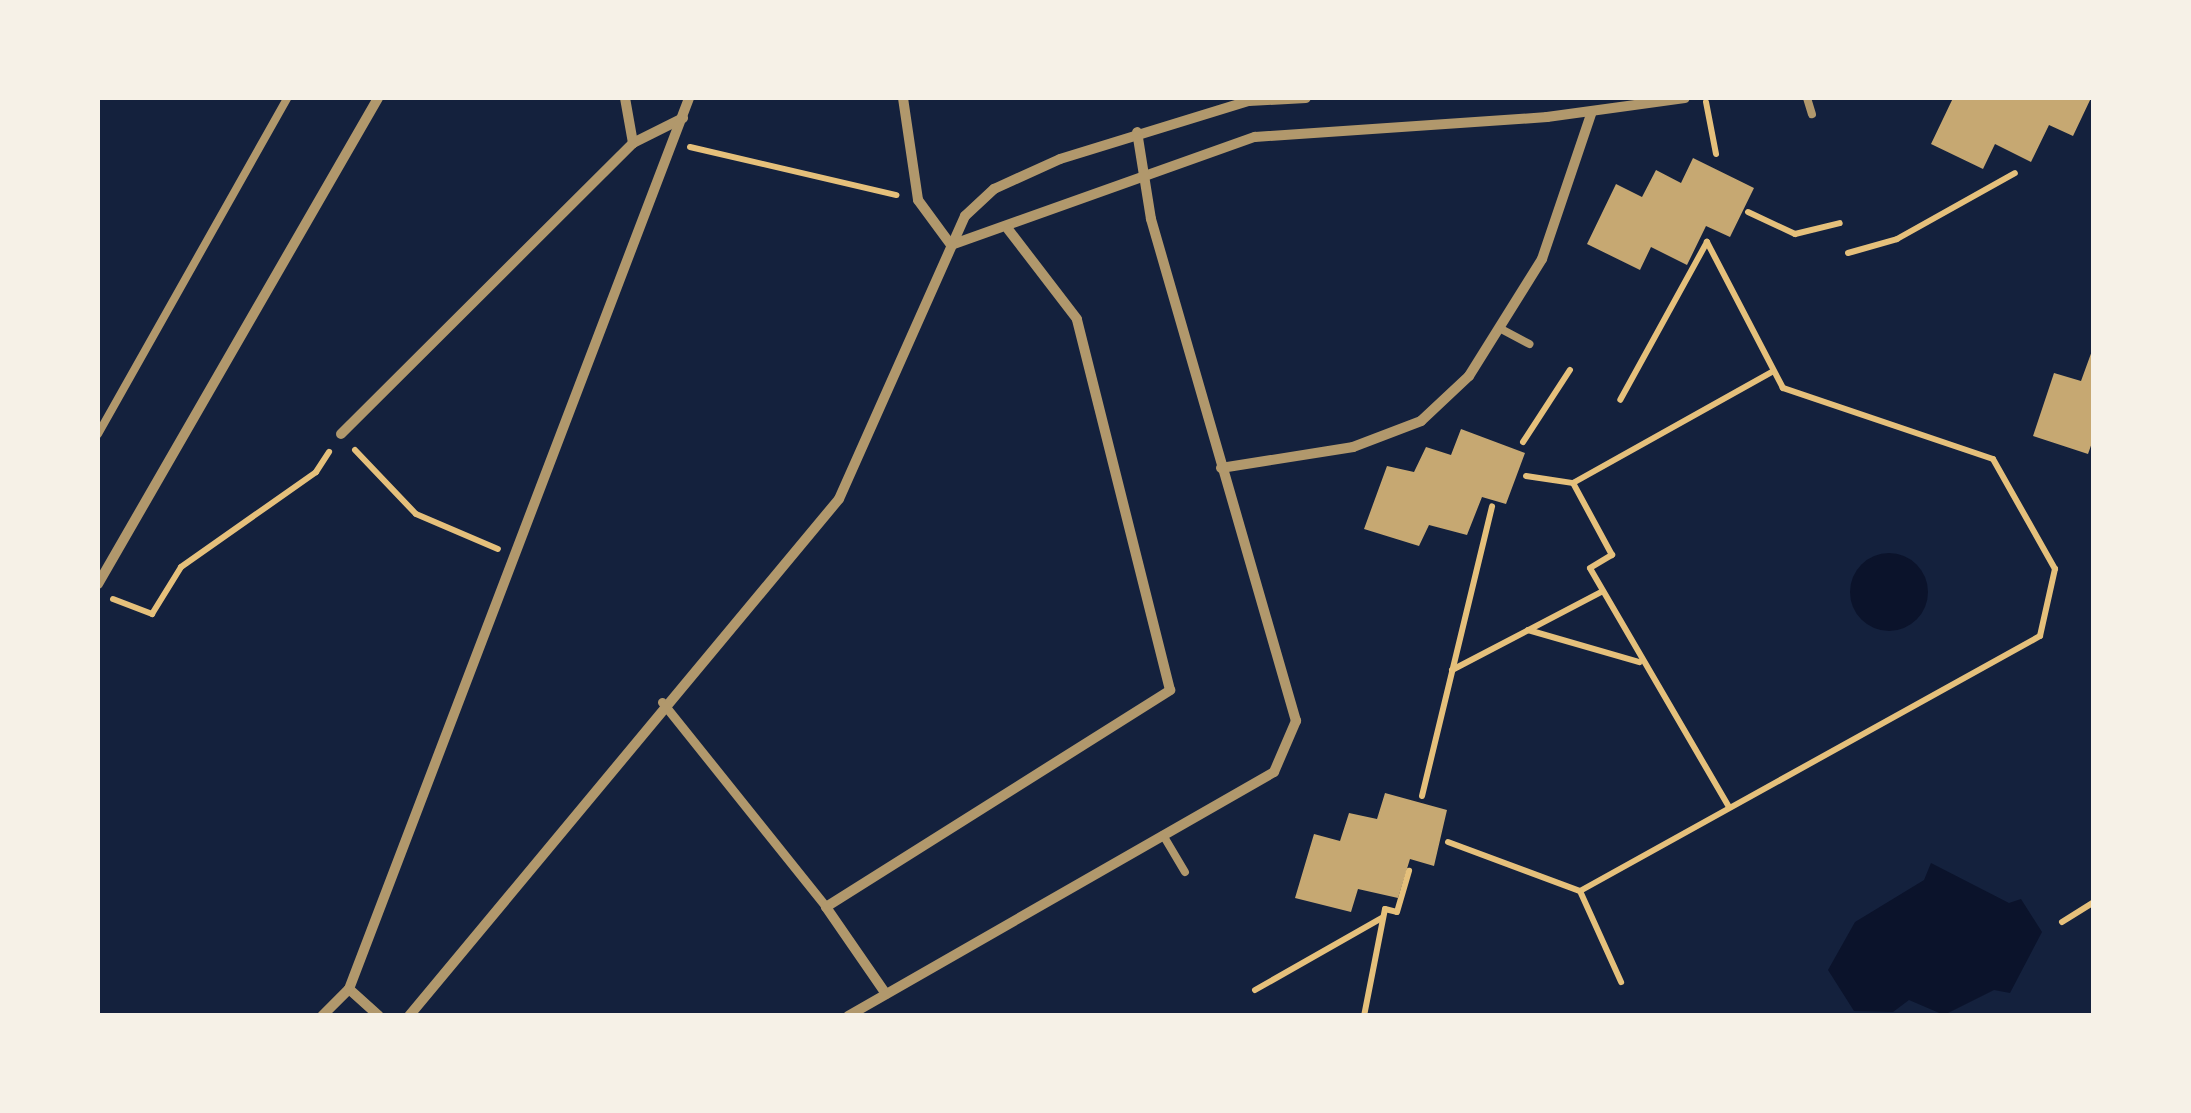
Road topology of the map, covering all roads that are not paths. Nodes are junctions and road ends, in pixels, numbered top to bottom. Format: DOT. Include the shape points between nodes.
graph roads {
  1 [pos="287,98"];
  2 [pos="378,98"];
  3 [pos="625,98"];
  4 [pos="688,98"];
  5 [pos="902,98"];
  6 [pos="1306,98"];
  7 [pos="1685,98"];
  8 [pos="1807,98"];
  9 [pos="1592,111"];
  10 [pos="1812,114"];
  11 [pos="683,118"];
  12 [pos="1138,132"];
  13 [pos="633,144"];
  14 [pos="1147,172"];
  15 [pos="1008,229"];
  16 [pos="952,244"];
  17 [pos="1504,330"];
  18 [pos="1529,344"];
  19 [pos="98,434"];
  20 [pos="340,434"];
  21 [pos="1220,468"];
  22 [pos="98,584"];
  23 [pos="662,702"];
  24 [pos="1163,835"];
  25 [pos="1185,872"];
  26 [pos="826,907"];
  27 [pos="349,989"];
  28 [pos="886,994"];
  29 [pos="322,1016"];
  30 [pos="379,1016"];
  31 [pos="409,1016"];
  32 [pos="848,1016"];
  1 -- 19 [label="lane"];
  2 -- 22 [label="street"];
  3 -- 13 [label="street"];
  4 -- 11 [label="street"];
  5 -- 16 [label="street" via="918,200"];
  6 -- 12 [label="street" via="1249,102"];
  7 -- 9 [label="street"];
  8 -- 10 [label="lane"];
  9 -- 14 [label="street" via="1254,137"];
  9 -- 17 [label="street" via="1542,260"];
  11 -- 13 [label="street"];
  11 -- 27 [label="street" via="510,554"];
  12 -- 14 [label="street"];
  12 -- 16 [label="street" via="994,189"];
  13 -- 20 [label="street"];
  14 -- 15 [label="street"];
  14 -- 21 [label="street" via="1151,219"];
  15 -- 16 [label="street"];
  15 -- 26 [label="street" via="1077,319 1170,690"];
  16 -- 23 [label="street" via="838,499"];
  17 -- 18 [label="lane"];
  17 -- 21 [label="street" via="1421,420 1352,446"];
  21 -- 24 [label="street" via="1296,721 1274,772"];
  23 -- 26 [label="street"];
  23 -- 31 [label="street"];
  24 -- 25 [label="lane"];
  24 -- 28 [label="street"];
  26 -- 28 [label="street"];
  27 -- 29 [label="street"];
  27 -- 30 [label="street"];
  28 -- 32 [label="street"];
}
